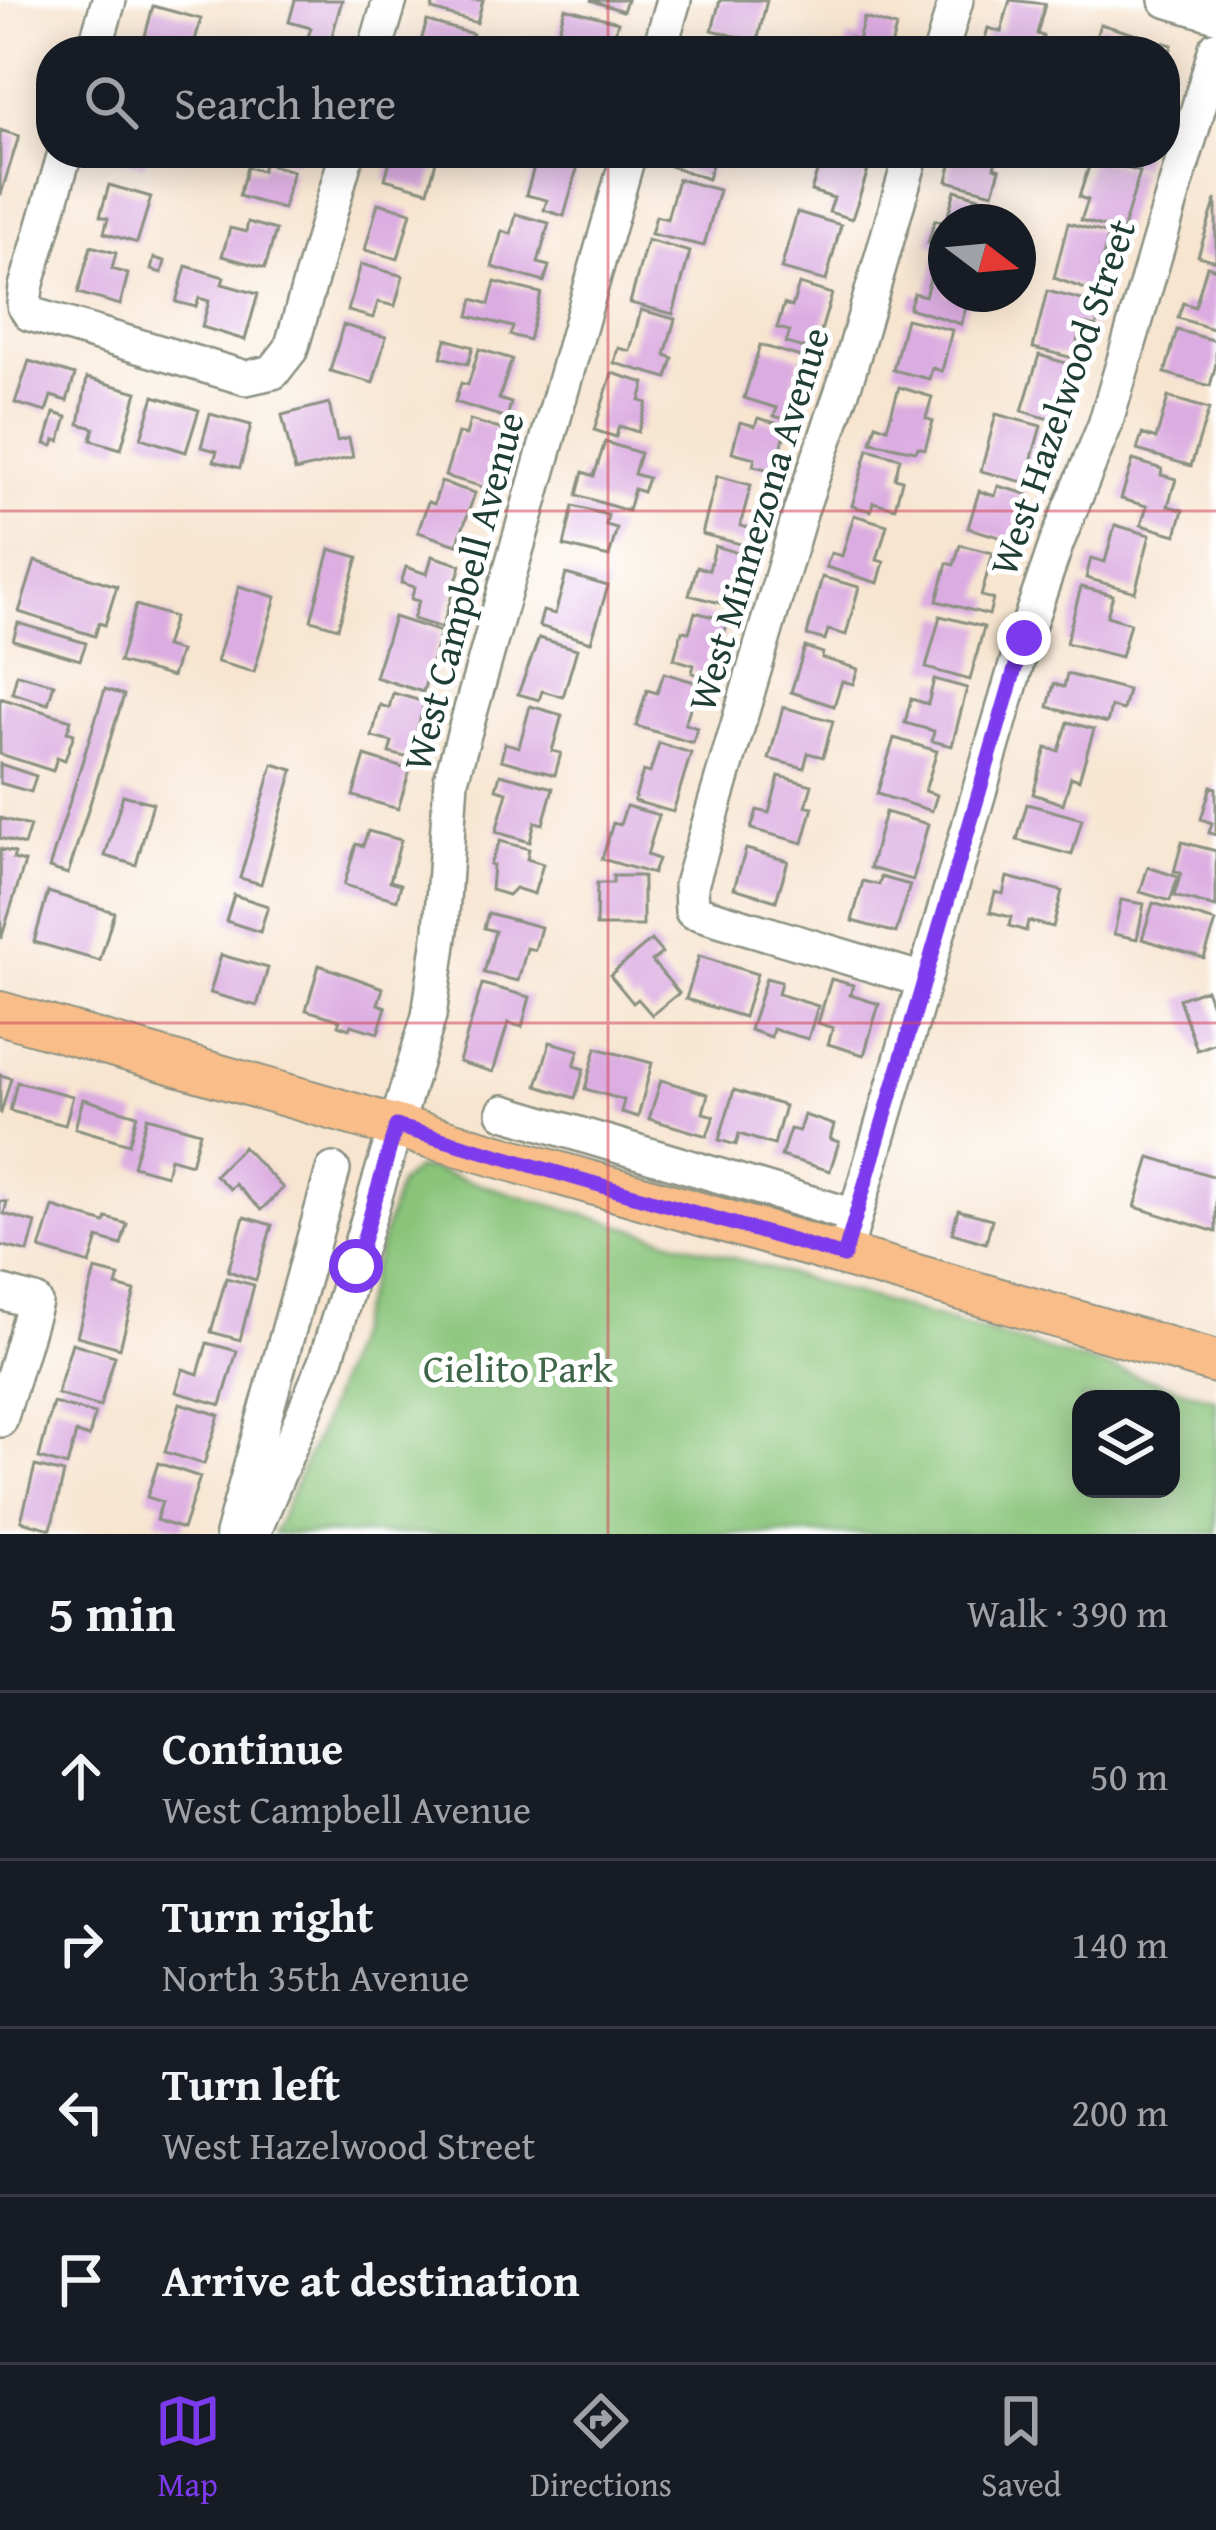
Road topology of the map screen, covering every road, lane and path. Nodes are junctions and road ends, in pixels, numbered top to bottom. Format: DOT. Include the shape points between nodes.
graph roads {
  1 [pos="109,0"];
  2 [pos="390,0"];
  3 [pos="674,0"];
  4 [pos="956,0"];
  5 [pos="1166,0"];
  6 [pos="1216,15"];
  7 [pos="98,36"];
  8 [pos="379,36"];
  9 [pos="663,36"];
  10 [pos="945,36"];
  11 [pos="1216,48"];
  12 [pos="60,168"];
  13 [pos="343,168"];
  14 [pos="625,168"];
  15 [pos="908,168"];
  16 [pos="923,980"];
  17 [pos="0,1013"];
  18 [pos="504,1112"];
  19 [pos="396,1126"];
  20 [pos="333,1170"];
  21 [pos="849,1236"];
  22 [pos="0,1292"];
  23 [pos="1216,1362"];
  24 [pos="0,1420"];
  25 [pos="232,1534"];
  26 [pos="254,1534"];
  1 -- 7 [label="street"];
  2 -- 8 [label="street"];
  3 -- 9 [label="street"];
  4 -- 10 [label="street"];
  5 -- 6 [label="street"];
  11 -- 16 [label="street, West Hazelwood Street" via="1105,425 1024,638"];
  12 -- 13 [label="street" via="23,305 30,314 246,378 273,372 291,349"];
  14 -- 19 [label="street, West Campbell Avenue" via="452,780 438,963"];
  15 -- 16 [label="street, West Minnezona Avenue" via="698,863 692,911"];
  16 -- 21 [label="street, West Hazelwood Street"];
  17 -- 19 [label="main road"];
  18 -- 21 [label="street"];
  19 -- 21 [label="main road"];
  19 -- 26 [label="street, West Campbell Avenue" via="326,1360"];
  20 -- 25 [label="street"];
  21 -- 23 [label="main road"];
  22 -- 24 [label="street" via="34,1302"];
}
